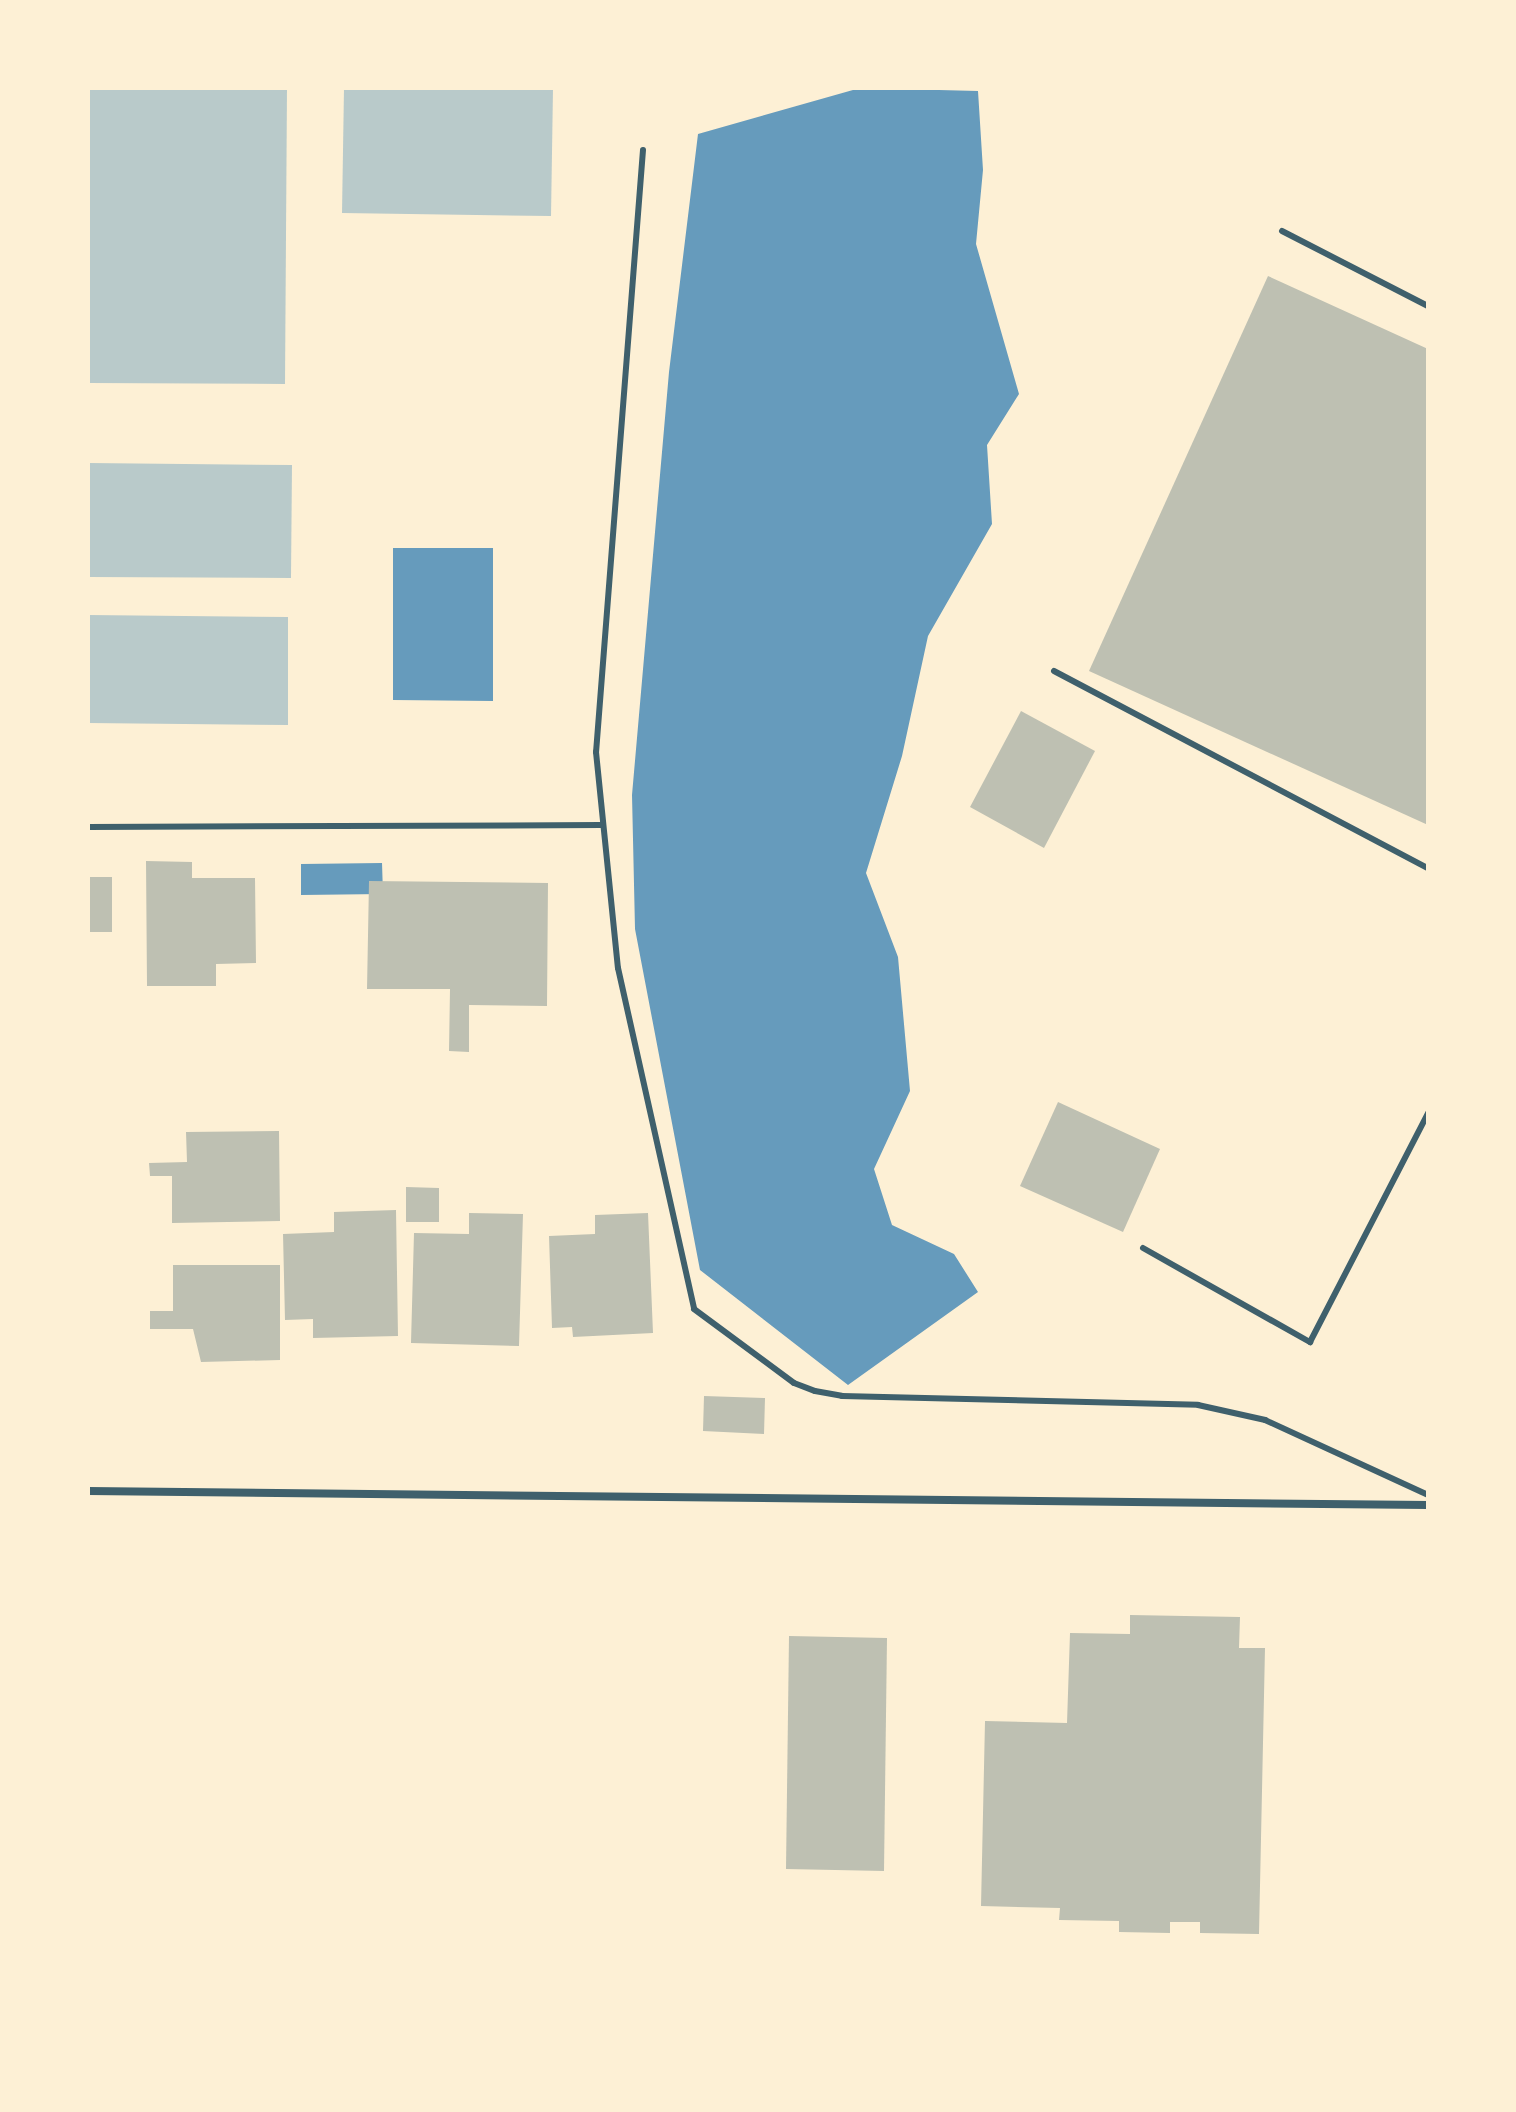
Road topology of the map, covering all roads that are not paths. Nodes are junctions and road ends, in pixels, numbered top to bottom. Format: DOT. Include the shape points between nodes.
graph roads {
  1 [pos="643,150"];
  2 [pos="1282,231"];
  3 [pos="1428,306"];
  4 [pos="1054,671"];
  5 [pos="601,825"];
  6 [pos="88,827"];
  7 [pos="1428,868"];
  8 [pos="1428,1113"];
  9 [pos="1143,1248"];
  10 [pos="88,1491"];
  11 [pos="1428,1495"];
  12 [pos="1428,1505"];
  1 -- 5 [label="lane" via="598,722"];
  2 -- 3 [label="lane"];
  4 -- 7 [label="lane"];
  5 -- 6 [label="lane"];
  5 -- 11 [label="lane" via="618,968 689,1292 694,1309 706,1322 794,1383 815,1391 1209,1407 1265,1420"];
  8 -- 9 [label="lane" via="1310,1342"];
  10 -- 12 [label="street"];
}
